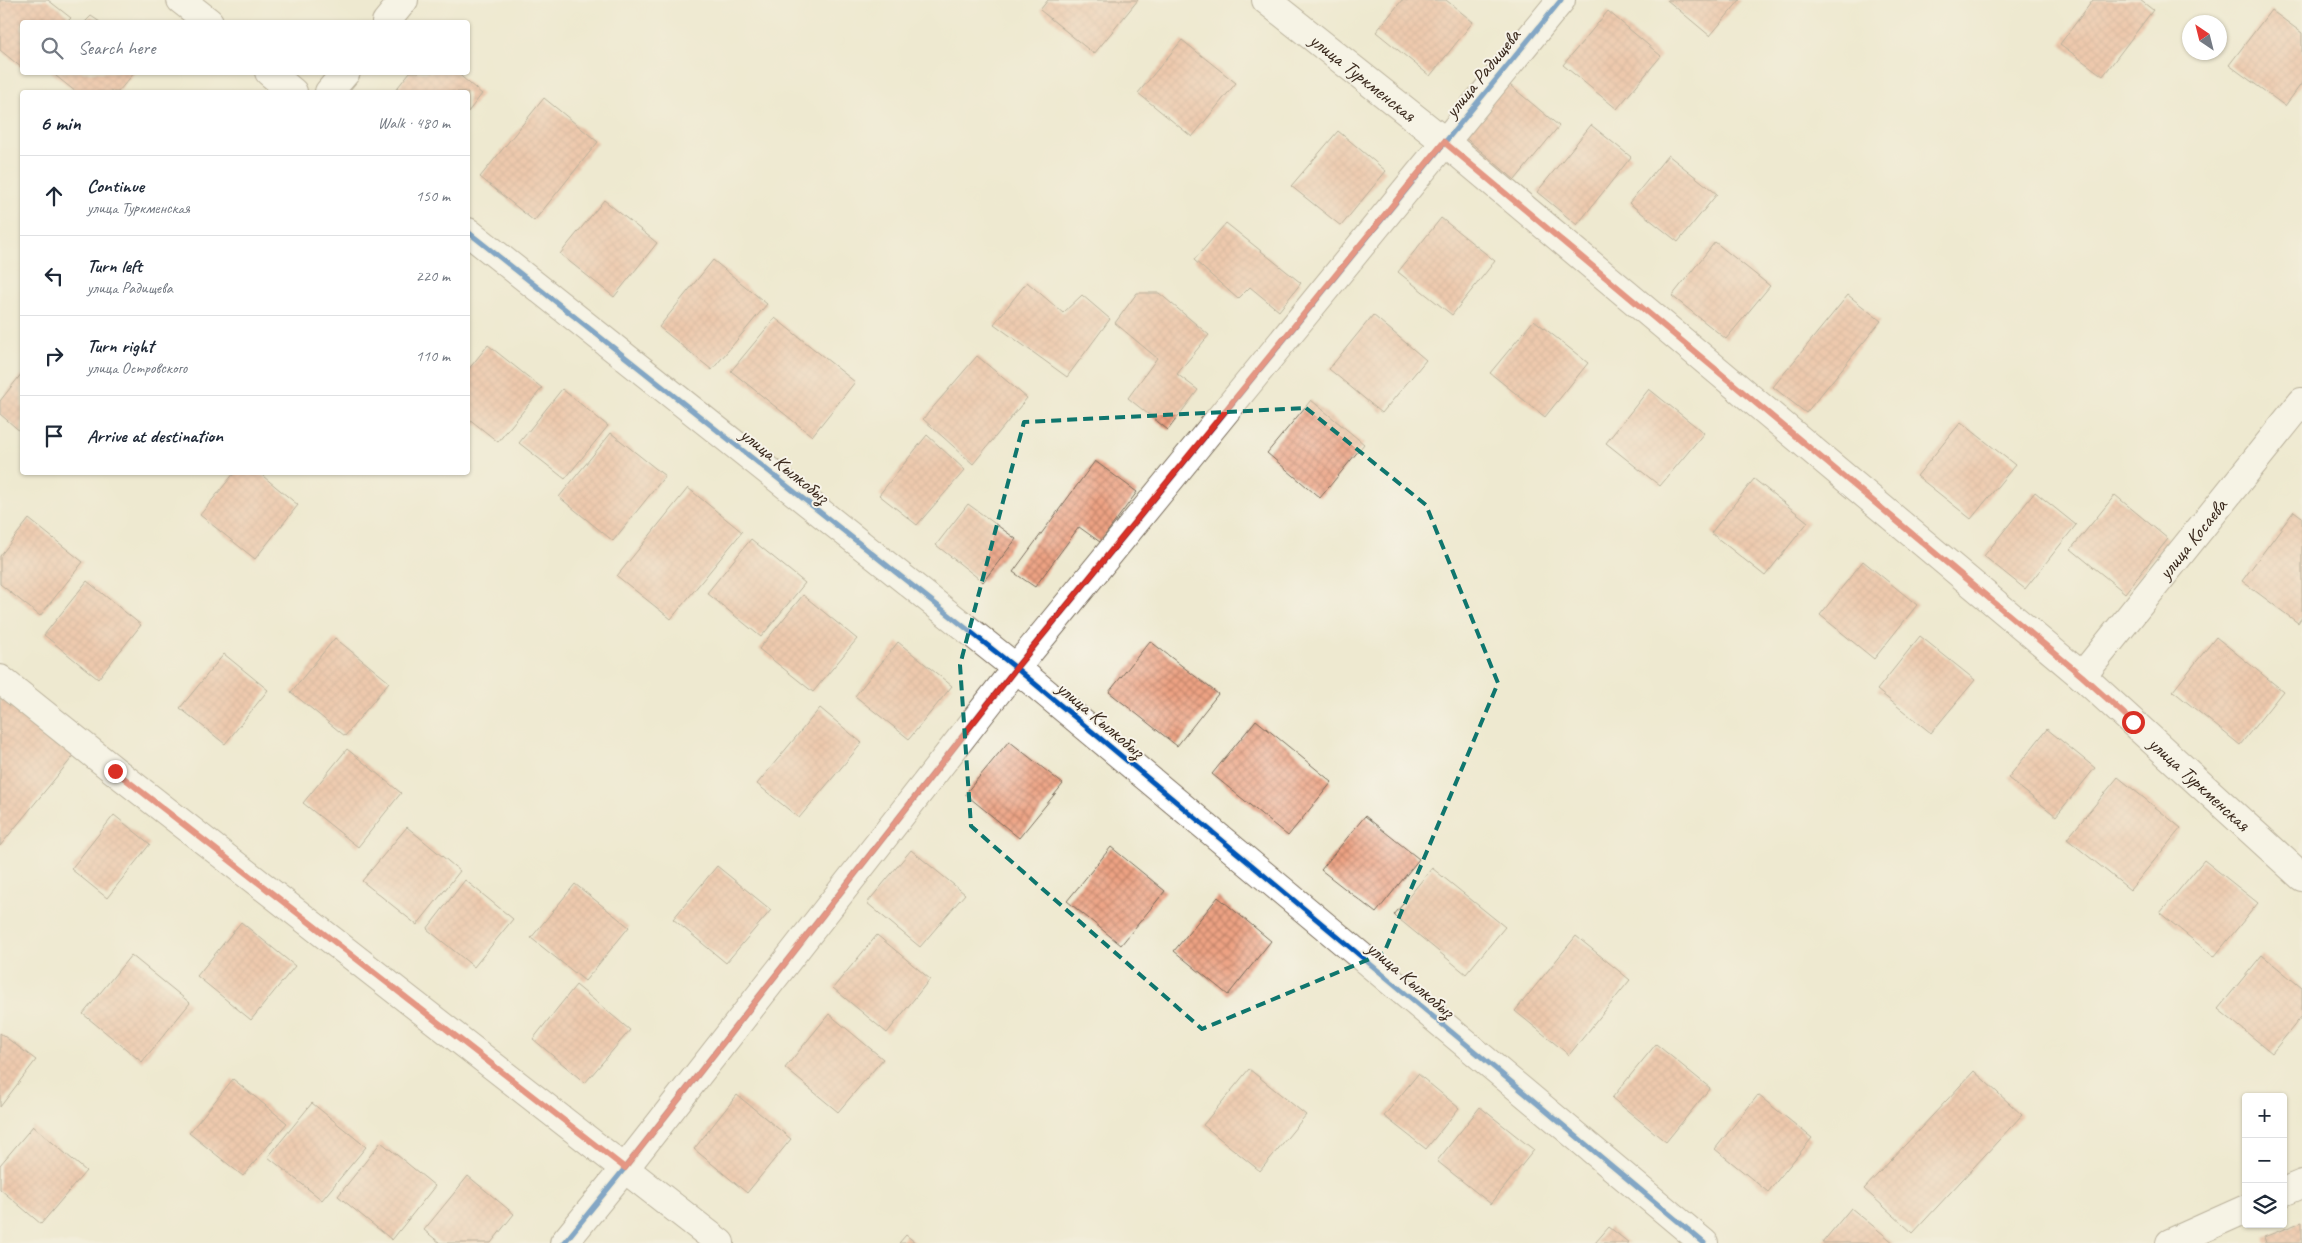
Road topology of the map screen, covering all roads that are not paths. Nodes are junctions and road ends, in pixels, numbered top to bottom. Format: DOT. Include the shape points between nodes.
graph roads {
  1 [pos="181,0"];
  2 [pos="404,0"];
  3 [pos="1266,0"];
  4 [pos="1561,0"];
  5 [pos="206,20"];
  6 [pos="388,20"];
  7 [pos="273,75"];
  8 [pos="344,75"];
  9 [pos="291,90"];
  10 [pos="332,90"];
  11 [pos="1444,142"];
  12 [pos="470,234"];
  13 [pos="2302,402"];
  14 [pos="1016,668"];
  15 [pos="2082,676"];
  16 [pos="0,679"];
  17 [pos="2302,878"];
  18 [pos="625,1168"];
  19 [pos="2302,1184"];
  20 [pos="2287,1190"];
  21 [pos="2242,1211"];
  22 [pos="564,1243"];
  23 [pos="720,1243"];
  24 [pos="1704,1243"];
  25 [pos="2170,1243"];
  1 -- 5 [label="street"];
  2 -- 6 [label="street"];
  3 -- 11 [label="street, улица Туркменская"];
  4 -- 11 [label="street, улица Радищева"];
  7 -- 9 [label="street"];
  8 -- 10 [label="street"];
  11 -- 14 [label="street, улица Радищева"];
  11 -- 15 [label="street, улица Туркменская"];
  12 -- 14 [label="street, улица Кылкобыз"];
  13 -- 15 [label="street, улица Косаева"];
  14 -- 18 [label="street, улица Радищева"];
  14 -- 24 [label="street, улица Кылкобыз"];
  15 -- 17 [label="street, улица Туркменская"];
  16 -- 18 [label="street"];
  18 -- 22 [label="street, улица Радищева"];
  18 -- 23 [label="street"];
  19 -- 20 [label="street"];
  21 -- 25 [label="street"];
}
